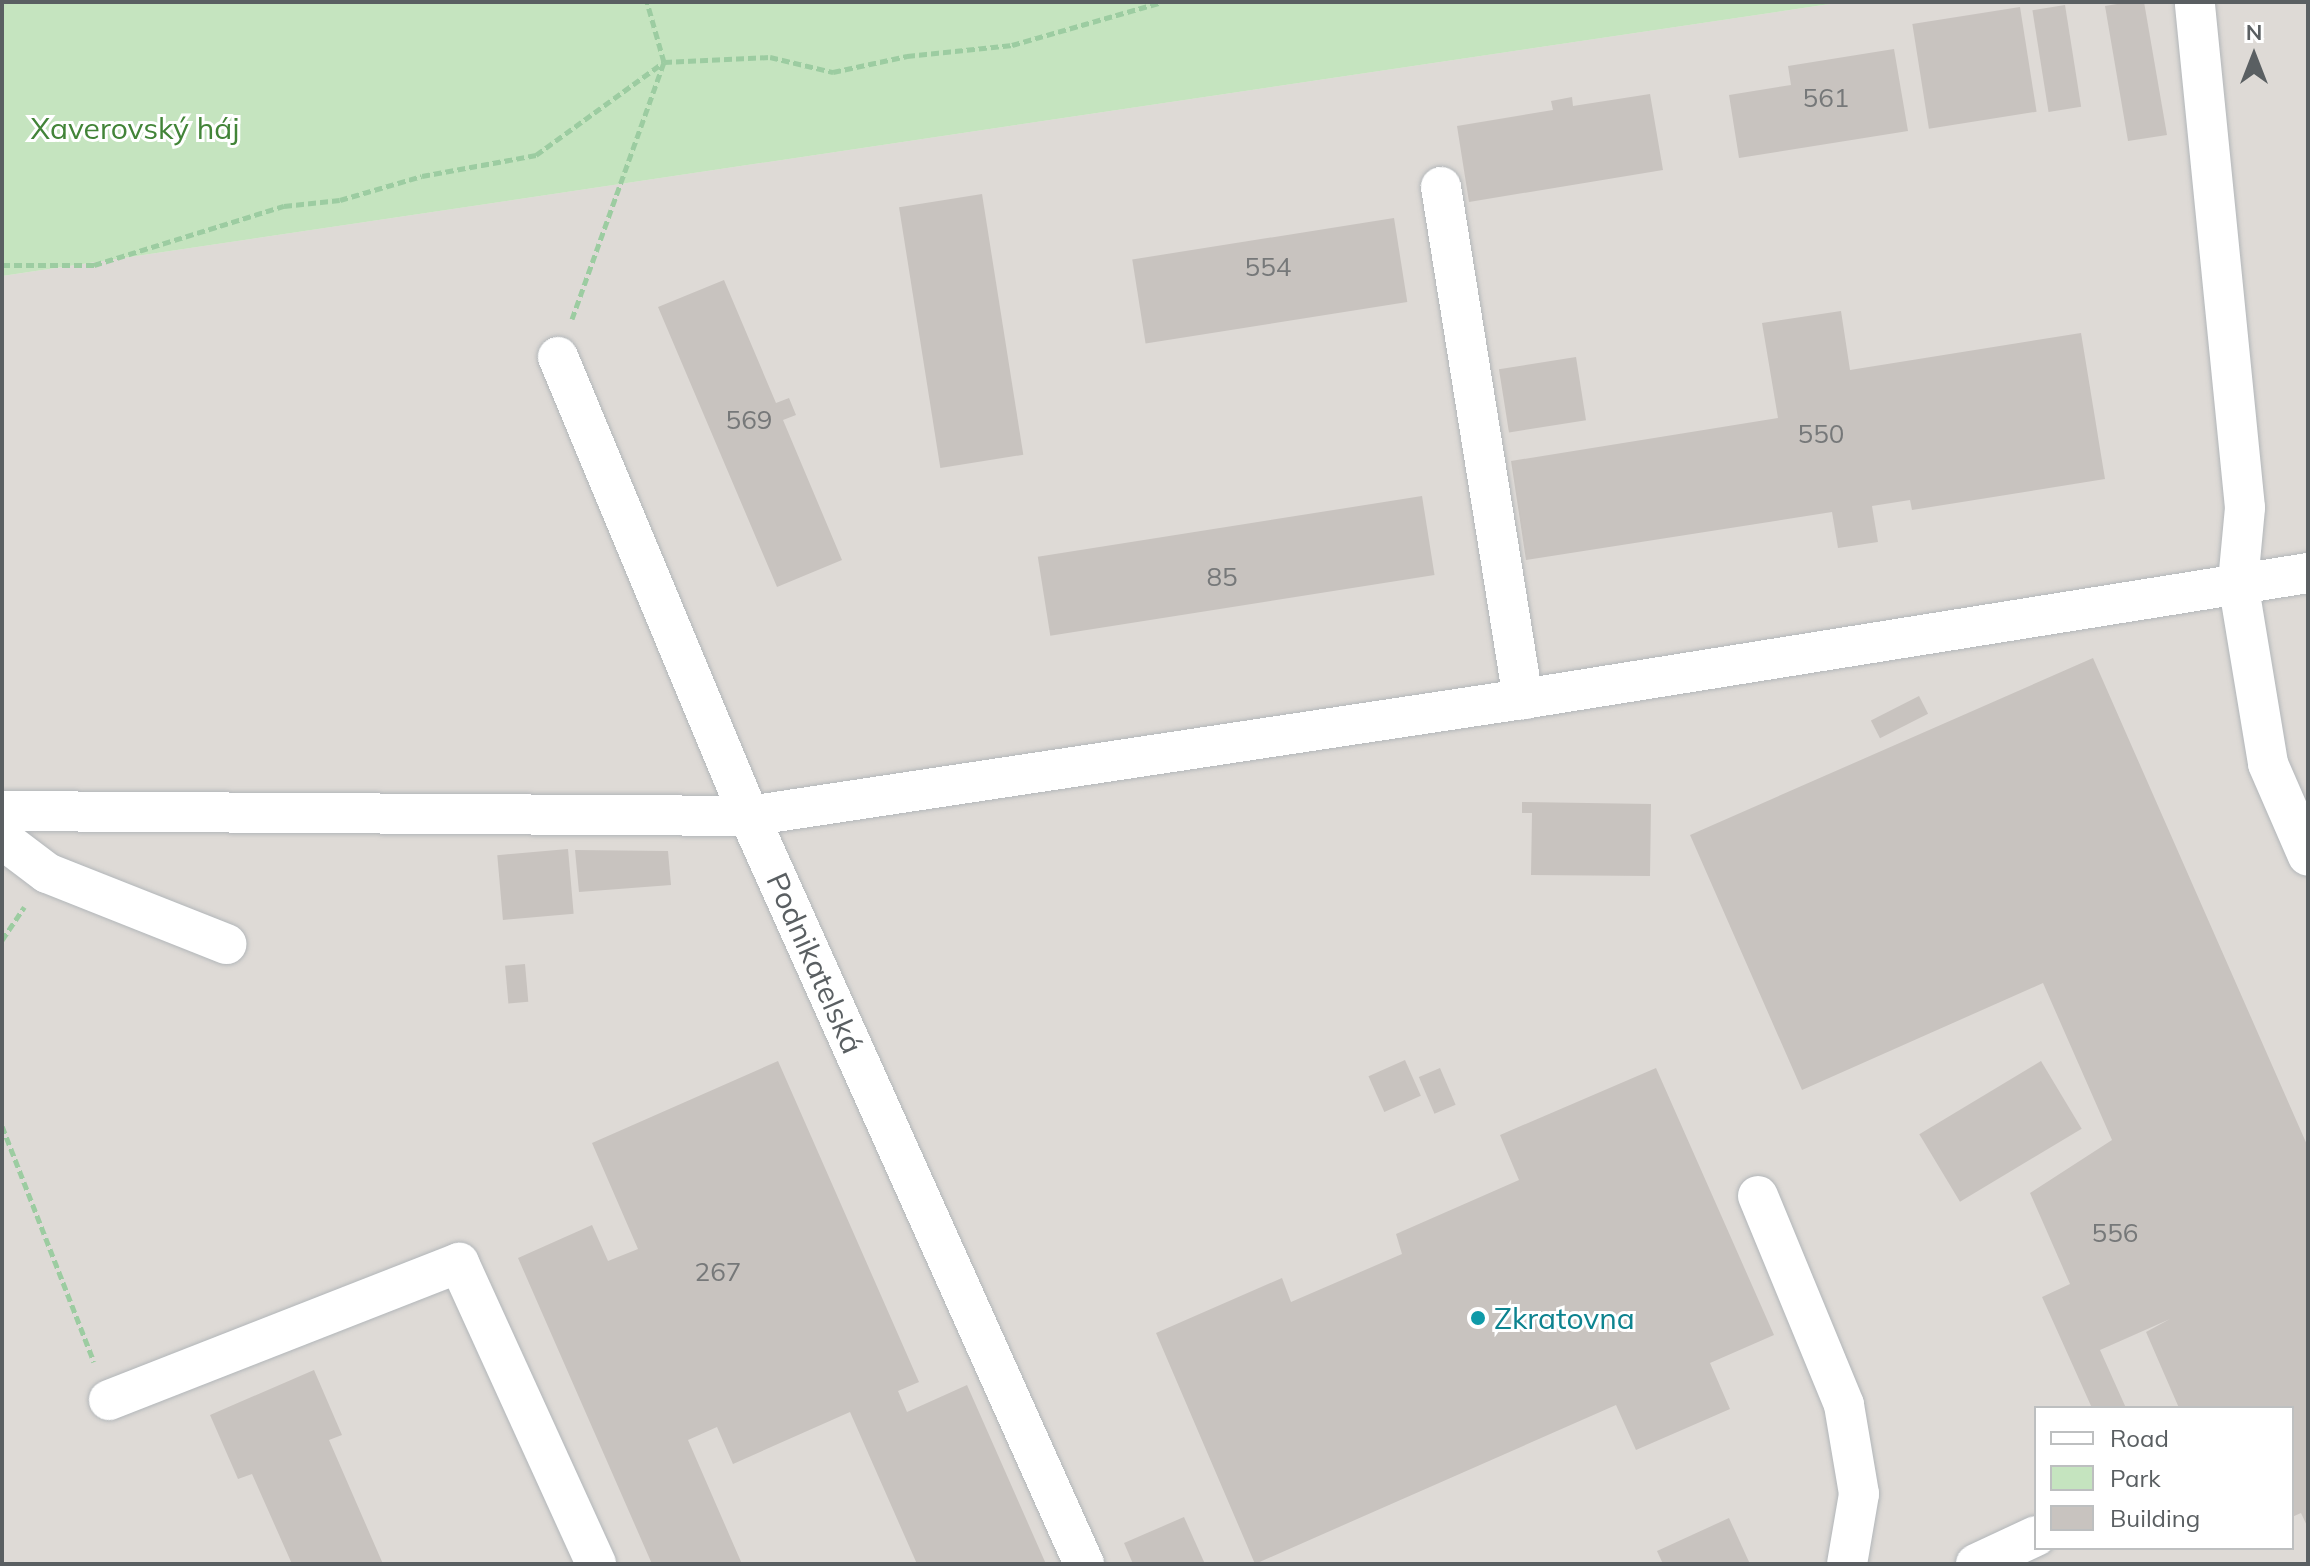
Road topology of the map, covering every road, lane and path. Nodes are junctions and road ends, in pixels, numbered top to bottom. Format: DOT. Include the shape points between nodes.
graph roads {
  1 [pos="647,2"];
  2 [pos="1162,2"];
  3 [pos="2195,5"];
  4 [pos="664,62"];
  5 [pos="1441,187"];
  6 [pos="2,265"];
  7 [pos="558,357"];
  8 [pos="2308,573"];
  9 [pos="2238,582"];
  10 [pos="1523,699"];
  11 [pos="2,811"];
  12 [pos="749,816"];
  13 [pos="2,839"];
  14 [pos="2308,856"];
  15 [pos="226,944"];
  16 [pos="2,1126"];
  17 [pos="1758,1196"];
  18 [pos="109,1400"];
  19 [pos="2034,1537"];
  20 [pos="596,1564"];
  21 [pos="1084,1564"];
  22 [pos="1847,1564"];
  23 [pos="1976,1564"];
  1 -- 4 [label="path"];
  2 -- 4 [label="path" via="1012,45 907,56 833,72 770,57"];
  3 -- 9 [label="lane" via="2245,508"];
  4 -- 6 [label="path" via="536,155 422,176 340,200 284,206 94,265"];
  4 -- 7 [label="path"];
  5 -- 10 [label="lane"];
  7 -- 12 [label="lane, Podnikatelská"];
  8 -- 9 [label="lane"];
  9 -- 10 [label="lane"];
  9 -- 14 [label="lane" via="2268,764"];
  10 -- 12 [label="lane"];
  11 -- 12 [label="lane"];
  12 -- 21 [label="lane, Podnikatelská"];
  13 -- 15 [label="lane" via="47,873"];
  16 -- 18 [label="path"];
  17 -- 22 [label="lane" via="1844,1405 1859,1494"];
  18 -- 20 [label="lane" via="459,1263"];
  19 -- 23 [label="lane"];
}
